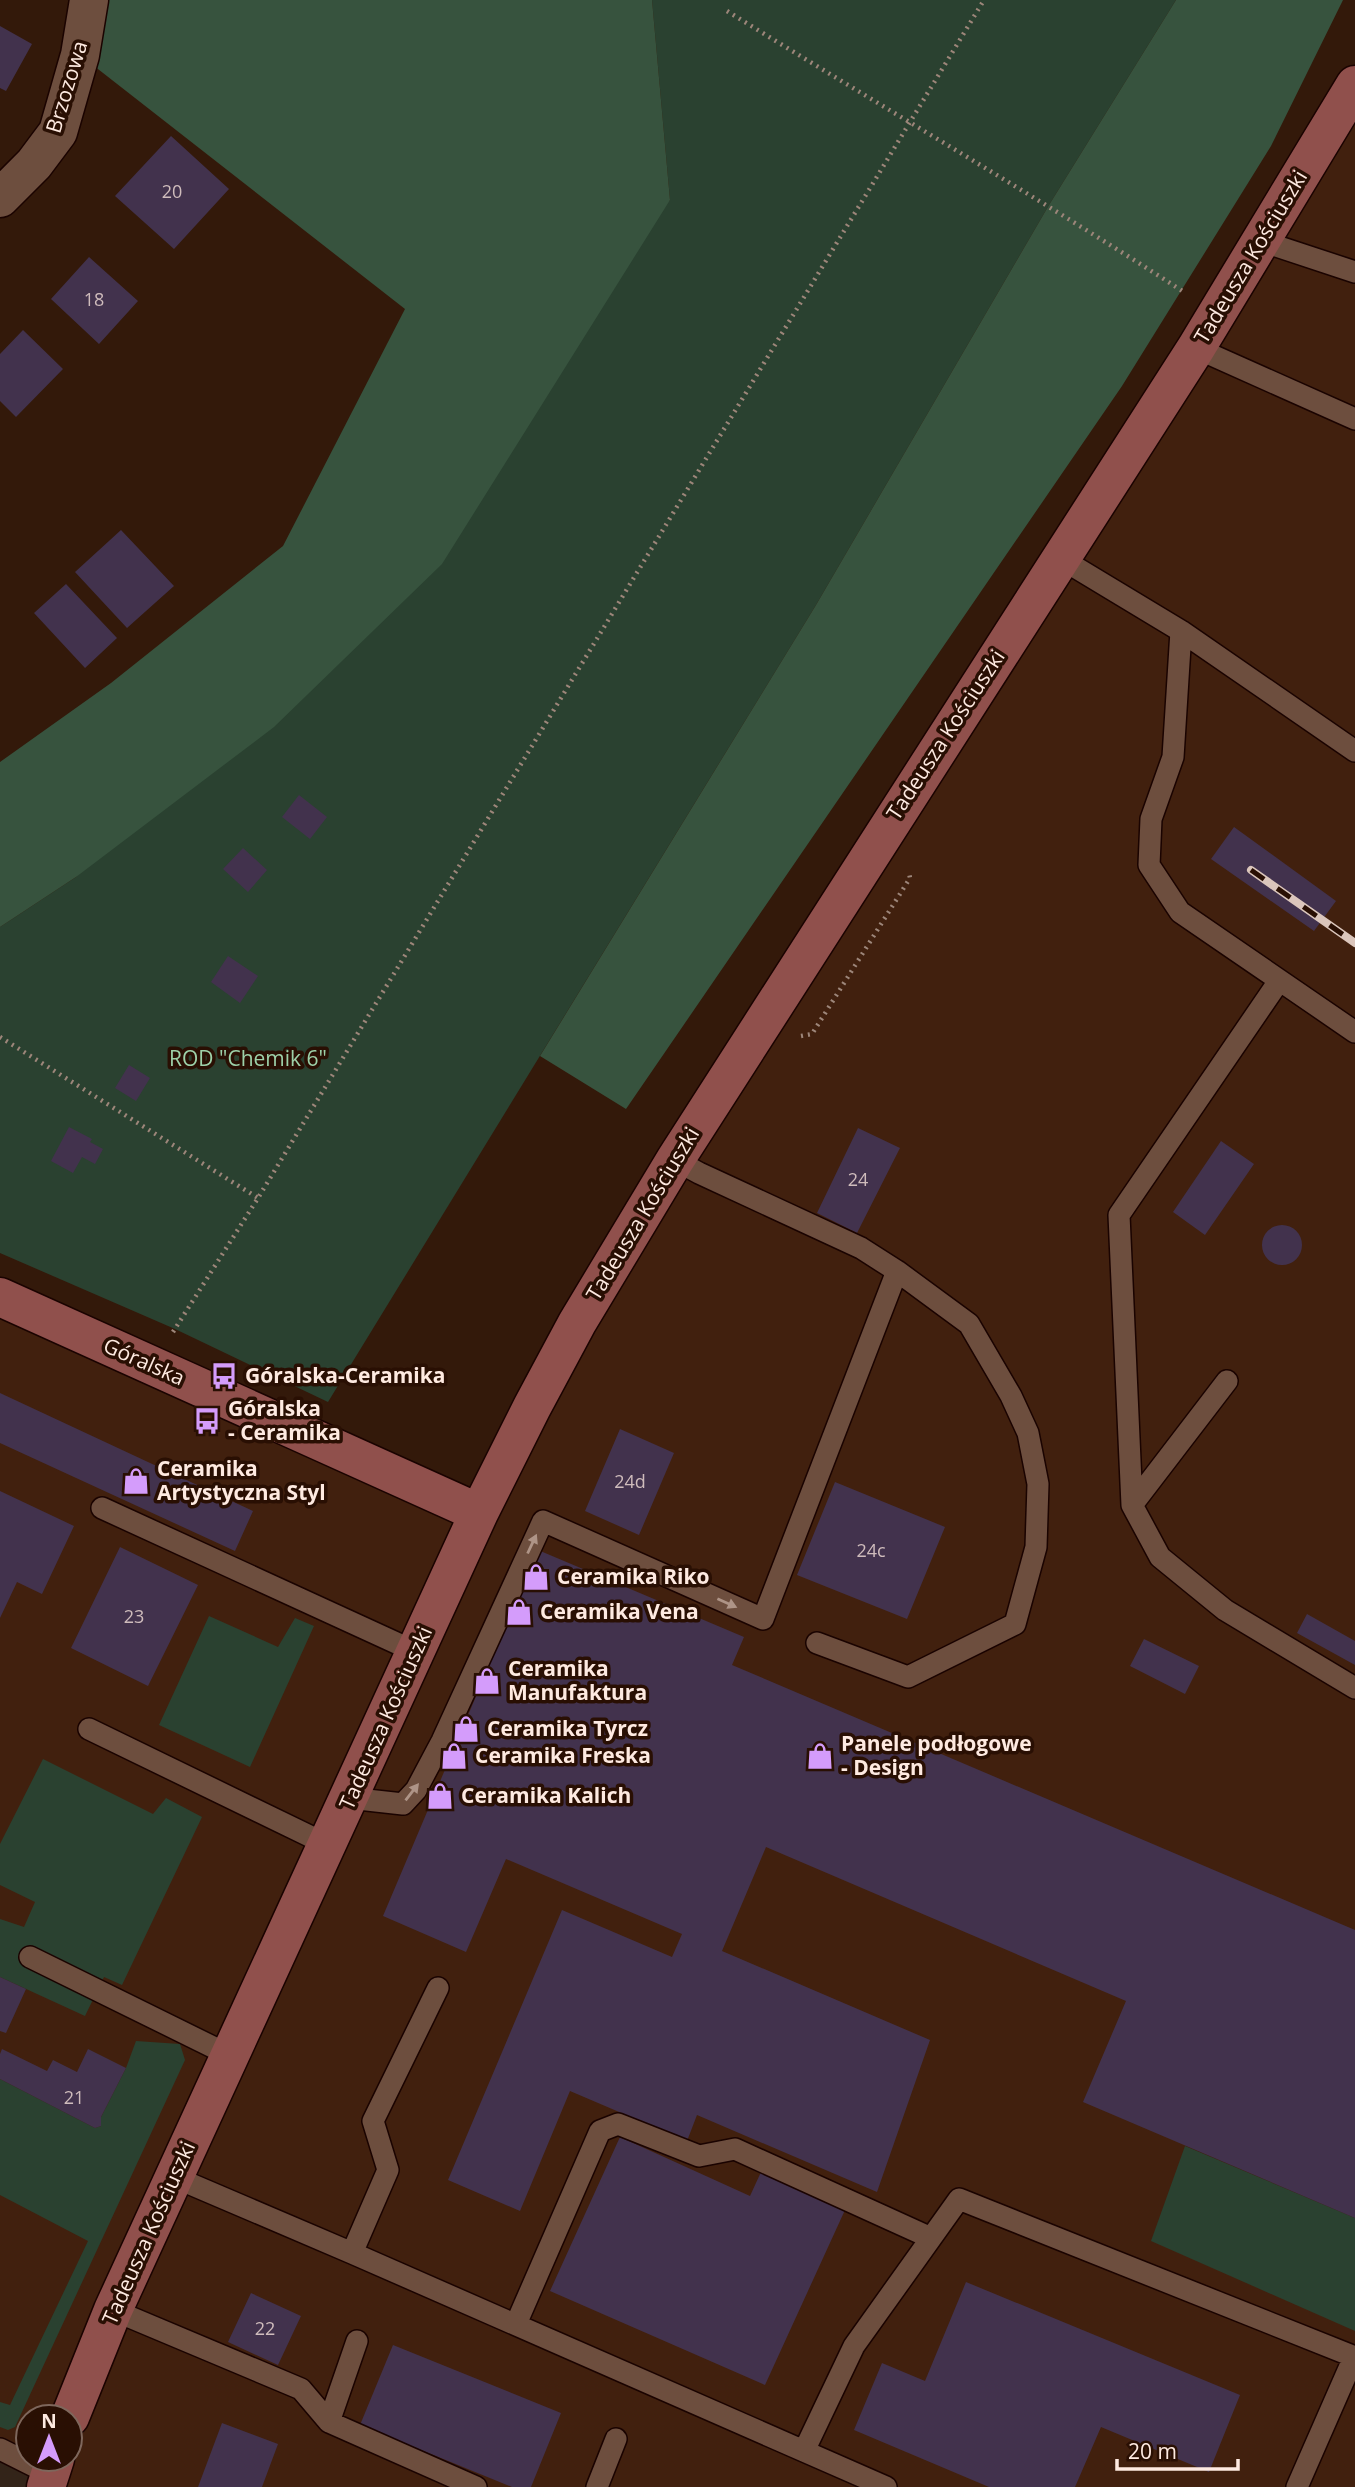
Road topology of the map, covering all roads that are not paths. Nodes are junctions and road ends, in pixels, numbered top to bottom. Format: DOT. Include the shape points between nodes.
graph roads {
  1 [pos="89,0"];
  2 [pos="1355,85"];
  3 [pos="0,198"];
  4 [pos="1261,241"];
  5 [pos="1355,272"];
  6 [pos="1196,348"];
  7 [pos="1355,419"];
  8 [pos="1060,558"];
  9 [pos="1181,631"];
  10 [pos="1355,751"];
  11 [pos="1279,981"];
  12 [pos="1355,1032"];
  13 [pos="675,1160"];
  14 [pos="897,1271"];
  15 [pos="0,1297"];
  16 [pos="1227,1381"];
  17 [pos="1132,1505"];
  18 [pos="102,1508"];
  19 [pos="480,1513"];
  20 [pos="817,1643"];
  21 [pos="416,1652"];
  22 [pos="1355,1688"];
  23 [pos="89,1729"];
  24 [pos="349,1798"];
  25 [pos="328,1845"];
  26 [pos="30,1957"];
  27 [pos="438,1988"];
  28 [pos="229,2055"];
  29 [pos="174,2177"];
  30 [pos="931,2238"];
  31 [pos="352,2253"];
  32 [pos="113,2310"];
  33 [pos="516,2324"];
  34 [pos="357,2341"];
  35 [pos="1355,2357"];
  36 [pos="76,2403"];
  37 [pos="329,2422"];
  38 [pos="616,2439"];
  39 [pos="804,2451"];
  40 [pos="476,2487"];
  41 [pos="597,2487"];
  42 [pos="886,2487"];
  43 [pos="1297,2487"];
  1 -- 3 [label="street, Brzozowa" via="80,54 58,132"];
  2 -- 4 [label="main road, Tadeusza Kościuszki"];
  4 -- 5 [label="lane"];
  4 -- 6 [label="main road, Tadeusza Kościuszki"];
  6 -- 7 [label="lane"];
  6 -- 8 [label="main road, Tadeusza Kościuszki"];
  8 -- 9 [label="lane"];
  8 -- 13 [label="main road, Tadeusza Kościuszki"];
  9 -- 10 [label="lane"];
  9 -- 11 [label="lane" via="1173,757 1151,819 1149,865 1180,912"];
  11 -- 12 [label="lane"];
  11 -- 17 [label="lane" via="1119,1215"];
  13 -- 14 [label="lane" via="861,1248"];
  13 -- 19 [label="main road, Tadeusza Kościuszki" via="577,1323"];
  14 -- 20 [label="lane" via="968,1324 1011,1396 1028,1433 1038,1484 1036,1547 1015,1624 908,1677"];
  24 -- 14 [label="lane, one-way" via="403,1804 416,1790 543,1521 763,1619"];
  15 -- 19 [label="main road, Góralska"];
  16 -- 17 [label="lane"];
  17 -- 22 [label="lane" via="1160,1557 1225,1611"];
  18 -- 21 [label="lane"];
  19 -- 21 [label="main road, Tadeusza Kościuszki"];
  21 -- 24 [label="main road, Tadeusza Kościuszki"];
  23 -- 25 [label="lane"];
  24 -- 25 [label="main road, Tadeusza Kościuszki"];
  25 -- 28 [label="main road, Tadeusza Kościuszki"];
  26 -- 28 [label="lane"];
  27 -- 31 [label="lane" via="373,2121 388,2170"];
  28 -- 29 [label="main road, Tadeusza Kościuszki"];
  29 -- 31 [label="lane"];
  29 -- 32 [label="main road, Tadeusza Kościuszki"];
  30 -- 33 [label="lane" via="735,2149 699,2156 618,2124 600,2131"];
  30 -- 35 [label="lane" via="959,2199"];
  30 -- 39 [label="lane" via="854,2346"];
  31 -- 33 [label="lane"];
  32 -- 36 [label="main road, Tadeusza Kościuszki"];
  32 -- 37 [label="lane" via="301,2389"];
  33 -- 39 [label="lane"];
  34 -- 37 [label="lane"];
  35 -- 43 [label="lane"];
  37 -- 40 [label="lane"];
  38 -- 41 [label="lane"];
  39 -- 42 [label="lane"];
}
